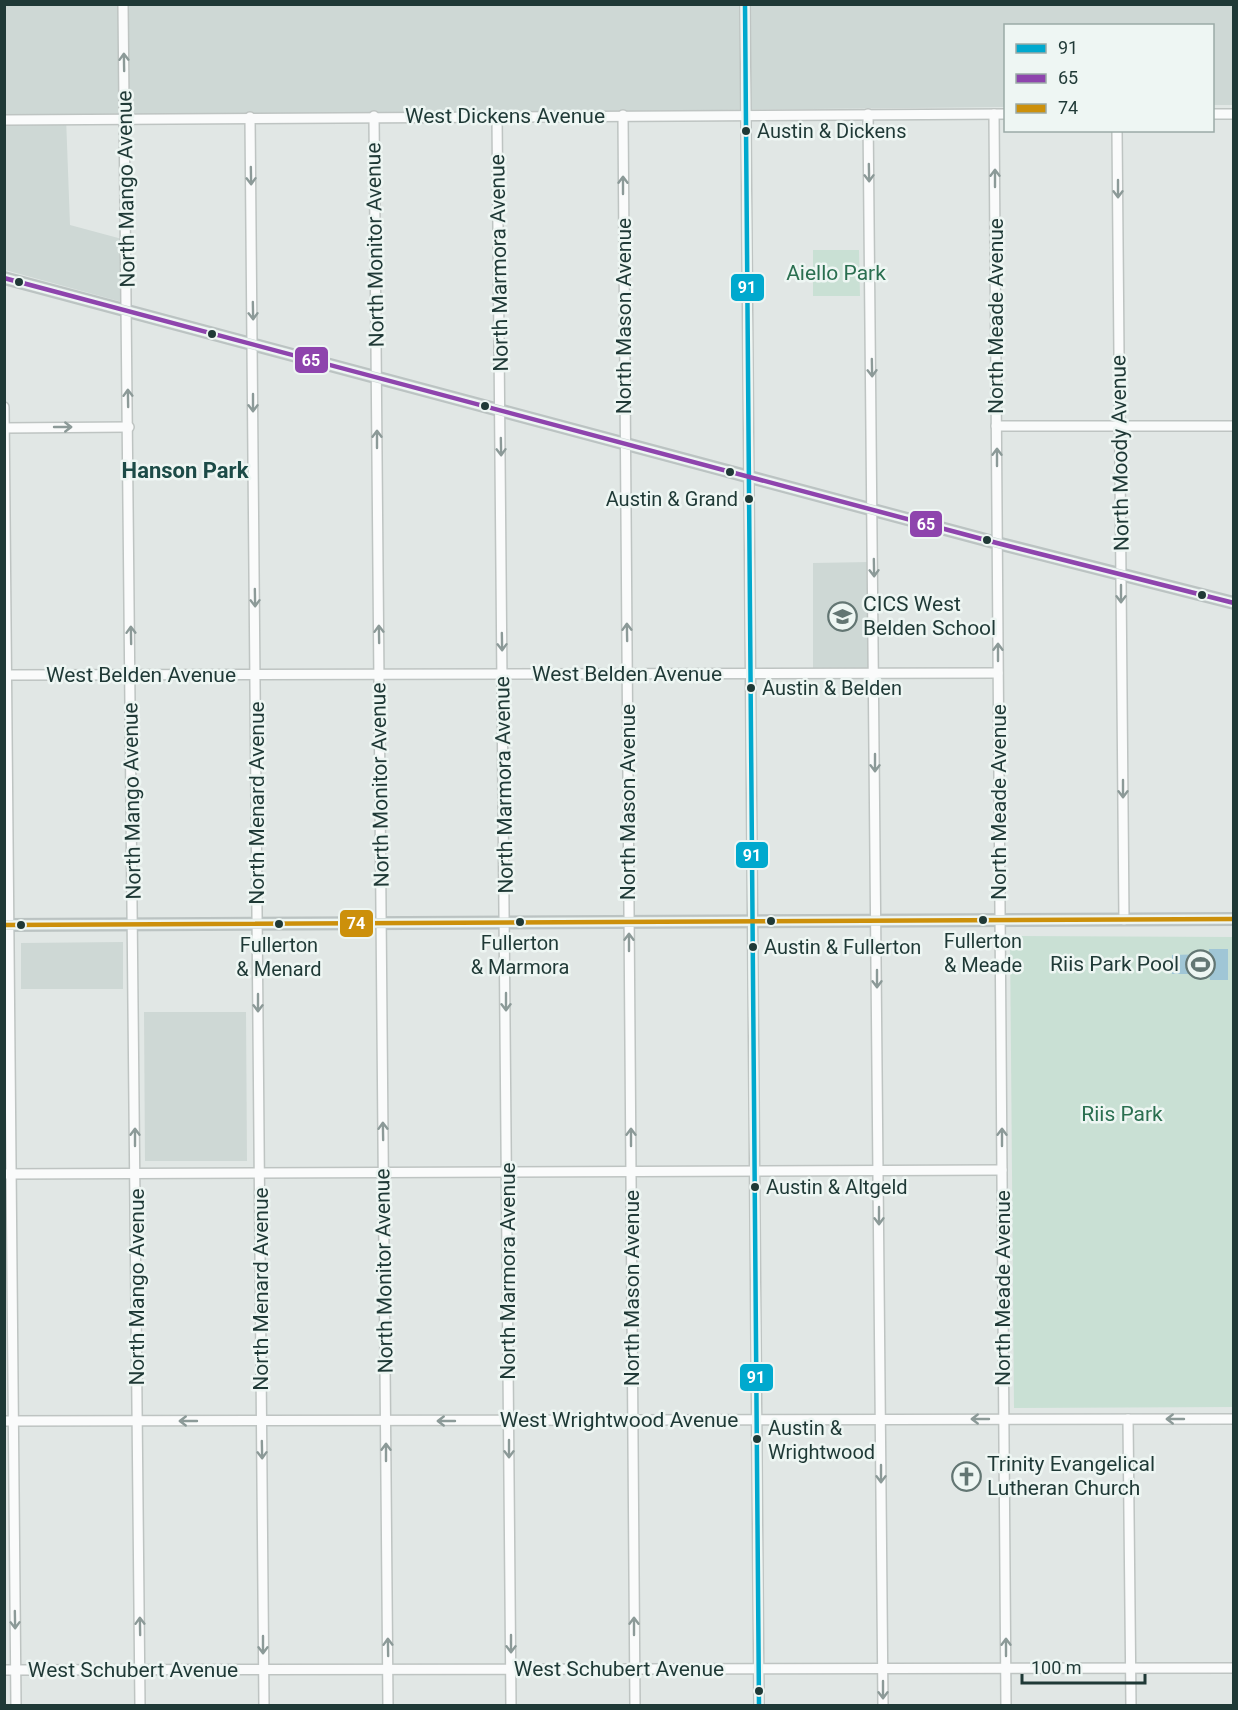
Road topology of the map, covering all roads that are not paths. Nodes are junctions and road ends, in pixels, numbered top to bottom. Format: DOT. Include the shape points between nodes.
graph roads {
  1 [pos="123,4"];
  2 [pos="745,4"];
  3 [pos="746,114"];
  4 [pos="868,114"];
  5 [pos="994,114"];
  6 [pos="1004,114"];
  7 [pos="1214,114"];
  8 [pos="1233,114"];
  9 [pos="623,115"];
  10 [pos="374,116"];
  11 [pos="497,116"];
  12 [pos="250,117"];
  13 [pos="125,119"];
  14 [pos="4,120"];
  15 [pos="1118,132"];
  16 [pos="4,278"];
  17 [pos="127,311"];
  18 [pos="253,345"];
  19 [pos="376,377"];
  20 [pos="4,407"];
  21 [pos="500,410"];
  22 [pos="996,426"];
  23 [pos="1120,426"];
  24 [pos="1233,426"];
  25 [pos="129,427"];
  26 [pos="5,428"];
  27 [pos="625,444"];
  28 [pos="750,477"];
  29 [pos="873,509"];
  30 [pos="998,543"];
  31 [pos="1121,574"];
  32 [pos="1233,603"];
  33 [pos="751,673"];
  34 [pos="875,673"];
  35 [pos="998,673"];
  36 [pos="379,674"];
  37 [pos="503,674"];
  38 [pos="627,674"];
  39 [pos="6,675"];
  40 [pos="131,675"];
  41 [pos="256,675"];
  42 [pos="1000,920"];
  43 [pos="1124,920"];
  44 [pos="1233,920"];
  45 [pos="753,921"];
  46 [pos="877,921"];
  47 [pos="629,922"];
  48 [pos="381,923"];
  49 [pos="505,923"];
  50 [pos="134,924"];
  51 [pos="258,924"];
  52 [pos="7,925"];
  53 [pos="879,1170"];
  54 [pos="1002,1170"];
  55 [pos="631,1171"];
  56 [pos="755,1171"];
  57 [pos="383,1172"];
  58 [pos="507,1172"];
  59 [pos="136,1173"];
  60 [pos="260,1173"];
  61 [pos="8,1174"];
  62 [pos="1004,1419"];
  63 [pos="1128,1419"];
  64 [pos="1233,1419"];
  65 [pos="509,1420"];
  66 [pos="633,1420"];
  67 [pos="757,1420"];
  68 [pos="881,1420"];
  69 [pos="9,1421"];
  70 [pos="138,1421"];
  71 [pos="262,1421"];
  72 [pos="386,1421"];
  73 [pos="1130,1668"];
  74 [pos="1233,1668"];
  75 [pos="511,1669"];
  76 [pos="635,1669"];
  77 [pos="759,1669"];
  78 [pos="883,1669"];
  79 [pos="1006,1669"];
  80 [pos="4,1670"];
  81 [pos="16,1670"];
  82 [pos="140,1670"];
  83 [pos="264,1670"];
  84 [pos="388,1670"];
  85 [pos="16,1706"];
  86 [pos="140,1706"];
  87 [pos="264,1706"];
  88 [pos="388,1706"];
  89 [pos="511,1706"];
  90 [pos="635,1706"];
  91 [pos="759,1706"];
  92 [pos="883,1706"];
  93 [pos="1006,1706"];
  94 [pos="1131,1706"];
  13 -- 1 [label="street, North Mango Avenue, one-way"];
  2 -- 3 [label="street"];
  3 -- 4 [label="street, West Dickens Avenue"];
  3 -- 9 [label="street, West Dickens Avenue"];
  3 -- 28 [label="street"];
  4 -- 5 [label="street, West Dickens Avenue"];
  4 -- 29 [label="street, one-way"];
  5 -- 6 [label="street, West Dickens Avenue"];
  22 -- 5 [label="street, North Meade Avenue, one-way"];
  7 -- 8 [label="street"];
  9 -- 11 [label="street, West Dickens Avenue"];
  27 -- 9 [label="street, North Mason Avenue, one-way"];
  10 -- 11 [label="street, West Dickens Avenue"];
  10 -- 12 [label="street, West Dickens Avenue"];
  10 -- 19 [label="street, North Monitor Avenue"];
  11 -- 21 [label="street, North Marmora Avenue"];
  12 -- 13 [label="street, West Dickens Avenue"];
  12 -- 18 [label="street, North Menard Avenue, one-way"];
  13 -- 14 [label="street, West Dickens Avenue"];
  13 -- 17 [label="street, North Mango Avenue"];
  15 -- 23 [label="street, North Moody Avenue, one-way"];
  16 -- 17 [label="main road"];
  17 -- 18 [label="main road"];
  25 -- 17 [label="street, North Mango Avenue, one-way"];
  18 -- 19 [label="main road"];
  18 -- 41 [label="street, North Menard Avenue, one-way"];
  19 -- 21 [label="main road"];
  36 -- 19 [label="street, North Monitor Avenue, one-way"];
  20 -- 26 [label="street"];
  21 -- 27 [label="main road"];
  21 -- 37 [label="street, North Marmora Avenue, one-way"];
  22 -- 23 [label="street"];
  30 -- 22 [label="street, North Meade Avenue, one-way"];
  23 -- 24 [label="street"];
  23 -- 31 [label="street, North Moody Avenue"];
  26 -- 25 [label="street, one-way"];
  40 -- 25 [label="street, North Mango Avenue, one-way"];
  26 -- 39 [label="street"];
  27 -- 28 [label="main road"];
  38 -- 27 [label="street, North Mason Avenue, one-way"];
  28 -- 29 [label="main road"];
  28 -- 33 [label="street"];
  29 -- 30 [label="main road"];
  29 -- 34 [label="street, one-way"];
  30 -- 31 [label="main road"];
  35 -- 30 [label="street, North Meade Avenue, one-way"];
  31 -- 32 [label="main road"];
  31 -- 43 [label="street, North Moody Avenue, one-way"];
  33 -- 34 [label="street, West Belden Avenue"];
  33 -- 38 [label="street, West Belden Avenue"];
  33 -- 45 [label="street"];
  34 -- 35 [label="street, West Belden Avenue"];
  34 -- 46 [label="street, one-way"];
  35 -- 42 [label="street, North Meade Avenue"];
  36 -- 37 [label="street, West Belden Avenue"];
  36 -- 41 [label="street, West Belden Avenue"];
  36 -- 48 [label="street, North Monitor Avenue"];
  37 -- 38 [label="street, West Belden Avenue"];
  37 -- 49 [label="street, North Marmora Avenue"];
  38 -- 47 [label="street, North Mason Avenue"];
  39 -- 40 [label="street, West Belden Avenue"];
  39 -- 52 [label="street"];
  40 -- 41 [label="street, West Belden Avenue"];
  40 -- 50 [label="street, North Mango Avenue"];
  41 -- 51 [label="street, North Menard Avenue"];
  42 -- 43 [label="main road"];
  42 -- 46 [label="main road"];
  54 -- 42 [label="street, North Meade Avenue, one-way"];
  43 -- 44 [label="main road"];
  45 -- 46 [label="main road"];
  45 -- 47 [label="main road"];
  45 -- 56 [label="street"];
  46 -- 53 [label="street, one-way"];
  47 -- 49 [label="main road"];
  55 -- 47 [label="street, North Mason Avenue, one-way"];
  48 -- 49 [label="main road"];
  48 -- 51 [label="main road"];
  57 -- 48 [label="street, North Monitor Avenue, one-way"];
  49 -- 58 [label="street, North Marmora Avenue, one-way"];
  50 -- 51 [label="main road"];
  50 -- 52 [label="main road"];
  59 -- 50 [label="street, North Mango Avenue, one-way"];
  51 -- 60 [label="street, North Menard Avenue, one-way"];
  52 -- 61 [label="street"];
  53 -- 54 [label="street"];
  53 -- 56 [label="street"];
  53 -- 68 [label="street, one-way"];
  54 -- 62 [label="street, North Meade Avenue"];
  55 -- 56 [label="street"];
  55 -- 58 [label="street"];
  55 -- 66 [label="street, North Mason Avenue"];
  56 -- 67 [label="street"];
  57 -- 58 [label="street"];
  57 -- 60 [label="street"];
  57 -- 72 [label="street, North Monitor Avenue"];
  58 -- 65 [label="street, North Marmora Avenue"];
  59 -- 60 [label="street"];
  59 -- 61 [label="street"];
  59 -- 70 [label="street, North Mango Avenue"];
  60 -- 71 [label="street, North Menard Avenue"];
  61 -- 69 [label="street"];
  62 -- 63 [label="street, West Wrightwood Avenue"];
  62 -- 68 [label="street, West Wrightwood Avenue, one-way"];
  79 -- 62 [label="street, North Meade Avenue, one-way"];
  64 -- 63 [label="street, West Wrightwood Avenue, one-way"];
  63 -- 73 [label="street"];
  65 -- 66 [label="street, West Wrightwood Avenue"];
  65 -- 72 [label="street, West Wrightwood Avenue, one-way"];
  65 -- 75 [label="street, North Marmora Avenue, one-way"];
  66 -- 67 [label="street, West Wrightwood Avenue"];
  76 -- 66 [label="street, North Mason Avenue, one-way"];
  67 -- 68 [label="street, West Wrightwood Avenue"];
  67 -- 77 [label="street"];
  68 -- 78 [label="street, one-way"];
  69 -- 70 [label="street, West Wrightwood Avenue"];
  69 -- 81 [label="street, one-way"];
  71 -- 70 [label="street, West Wrightwood Avenue, one-way"];
  82 -- 70 [label="street, North Mango Avenue, one-way"];
  71 -- 72 [label="street, West Wrightwood Avenue"];
  71 -- 83 [label="street, North Menard Avenue, one-way"];
  84 -- 72 [label="street, North Monitor Avenue, one-way"];
  73 -- 74 [label="street, West Schubert Avenue"];
  73 -- 79 [label="street, West Schubert Avenue"];
  73 -- 94 [label="street"];
  75 -- 76 [label="street, West Schubert Avenue"];
  75 -- 84 [label="street, West Schubert Avenue"];
  75 -- 89 [label="street, North Marmora Avenue"];
  76 -- 77 [label="street, West Schubert Avenue"];
  76 -- 90 [label="street, North Mason Avenue"];
  77 -- 78 [label="street, West Schubert Avenue"];
  77 -- 91 [label="street"];
  78 -- 79 [label="street, West Schubert Avenue"];
  78 -- 92 [label="street, one-way"];
  79 -- 93 [label="street, North Meade Avenue"];
  80 -- 81 [label="street, West Schubert Avenue"];
  81 -- 82 [label="street, West Schubert Avenue"];
  81 -- 85 [label="street"];
  82 -- 83 [label="street, West Schubert Avenue"];
  82 -- 86 [label="street, North Mango Avenue"];
  83 -- 84 [label="street, West Schubert Avenue"];
  83 -- 87 [label="street, North Menard Avenue"];
  84 -- 88 [label="street, North Monitor Avenue"];
}
